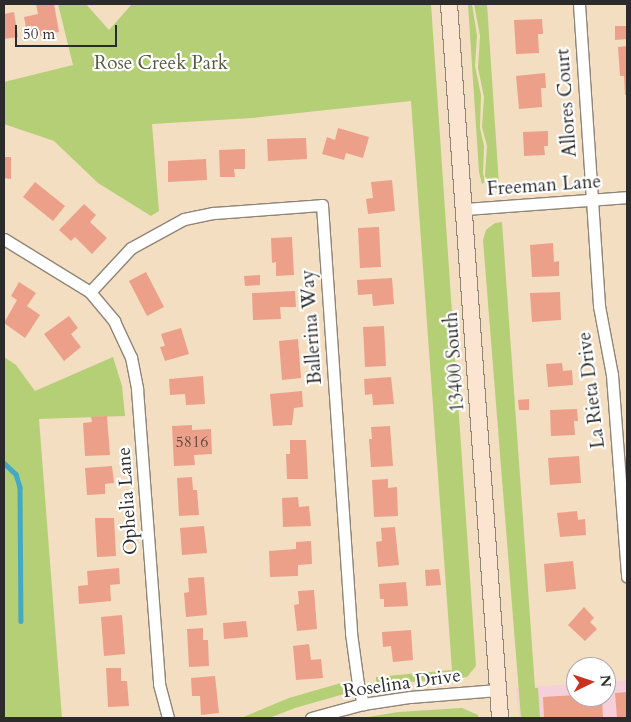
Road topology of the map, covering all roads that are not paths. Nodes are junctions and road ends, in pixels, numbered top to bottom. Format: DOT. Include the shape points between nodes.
graph roads {
  1 [pos="449,4"];
  2 [pos="579,4"];
  3 [pos="627,197"];
  4 [pos="591,200"];
  5 [pos="464,209"];
  6 [pos="4,239"];
  7 [pos="90,292"];
  8 [pos="626,576"];
  9 [pos="498,690"];
  10 [pos="363,704"];
  11 [pos="168,718"];
  12 [pos="311,718"];
  13 [pos="500,718"];
  1 -- 5 [label="main road, 13400 South"];
  2 -- 4 [label="street, Allores Court"];
  3 -- 4 [label="street, Freeman Lane"];
  4 -- 5 [label="street, Freeman Lane"];
  4 -- 8 [label="street, La Rieta Drive" via="599,306 612,375"];
  5 -- 9 [label="main road, 13400 South"];
  6 -- 7 [label="street, Ophelia Lane"];
  7 -- 10 [label="street, Ballerina Way" via="131,248 184,219 213,213 322,205 351,633"];
  7 -- 11 [label="street, Ophelia Lane" via="114,321 131,357 137,389 159,684"];
  9 -- 10 [label="street, Roselina Drive"];
  9 -- 13 [label="main road, 13400 South"];
  10 -- 12 [label="street, Roselina Drive"];
}
